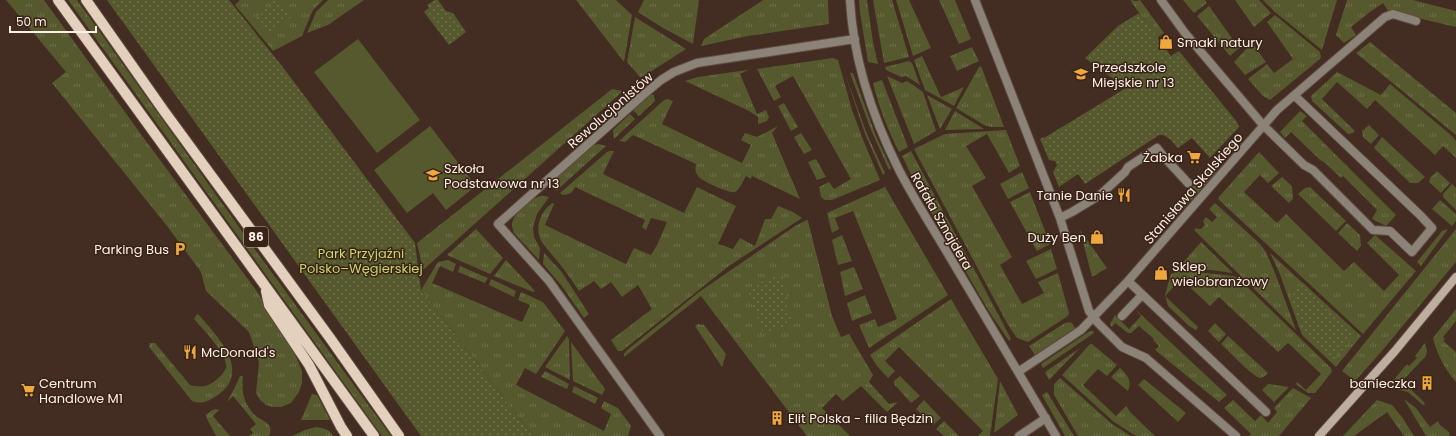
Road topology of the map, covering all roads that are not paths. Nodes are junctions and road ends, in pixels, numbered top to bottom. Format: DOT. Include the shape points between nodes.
graph roads {
  1 [pos="58,0"];
  2 [pos="86,0"];
  3 [pos="850,0"];
  4 [pos="975,0"];
  5 [pos="1161,0"];
  6 [pos="1416,21"];
  7 [pos="854,39"];
  8 [pos="1294,96"];
  9 [pos="1263,125"];
  10 [pos="1188,183"];
  11 [pos="1060,218"];
  12 [pos="1456,277"];
  13 [pos="1128,281"];
  14 [pos="264,285"];
  15 [pos="1142,295"];
  16 [pos="1122,316"];
  17 [pos="1093,318"];
  18 [pos="1018,372"];
  19 [pos="1266,412"];
  20 [pos="1046,418"];
  21 [pos="347,436"];
  22 [pos="374,436"];
  23 [pos="399,436"];
  24 [pos="660,436"];
  25 [pos="1019,436"];
  26 [pos="1056,436"];
  27 [pos="1236,436"];
  28 [pos="1319,436"];
  1 -- 14 [label="main road, 86"];
  2 -- 23 [label="main road, 86"];
  3 -- 7 [label="street, Rafała Sznajdera"];
  4 -- 11 [label="street"];
  5 -- 9 [label="street" via="1185,33"];
  6 -- 8 [label="street, Stanisława Skalskiego" via="1393,14 1385,16"];
  7 -- 18 [label="street, Rafała Sznajdera" via="878,122 900,172"];
  7 -- 24 [label="street, Rewolucjonistów" via="697,63 674,72 642,96 498,224 550,281"];
  8 -- 9 [label="street, Stanisława Skalskiego"];
  8 -- 9 [label="street" via="1432,228 1412,252 1390,231 1373,230"];
  9 -- 13 [label="street, Stanisława Skalskiego"];
  10 -- 11 [label="street" via="1157,148 1128,167 1100,195"];
  11 -- 17 [label="street" via="1086,305"];
  12 -- 28 [label="street" via="1380,369"];
  13 -- 15 [label="street"];
  13 -- 17 [label="street, Stanisława Skalskiego"];
  14 -- 21 [label="main road" via="269,305 309,365"];
  14 -- 22 [label="main road, 86"];
  15 -- 16 [label="street"];
  15 -- 19 [label="street"];
  17 -- 18 [label="street, Stanisława Skalskiego" via="1081,330"];
  17 -- 27 [label="street" via="1122,347 1146,358"];
  18 -- 20 [label="street, Rafała Sznajdera"];
  20 -- 25 [label="street"];
  20 -- 26 [label="street, Rafała Sznajdera"];
}
